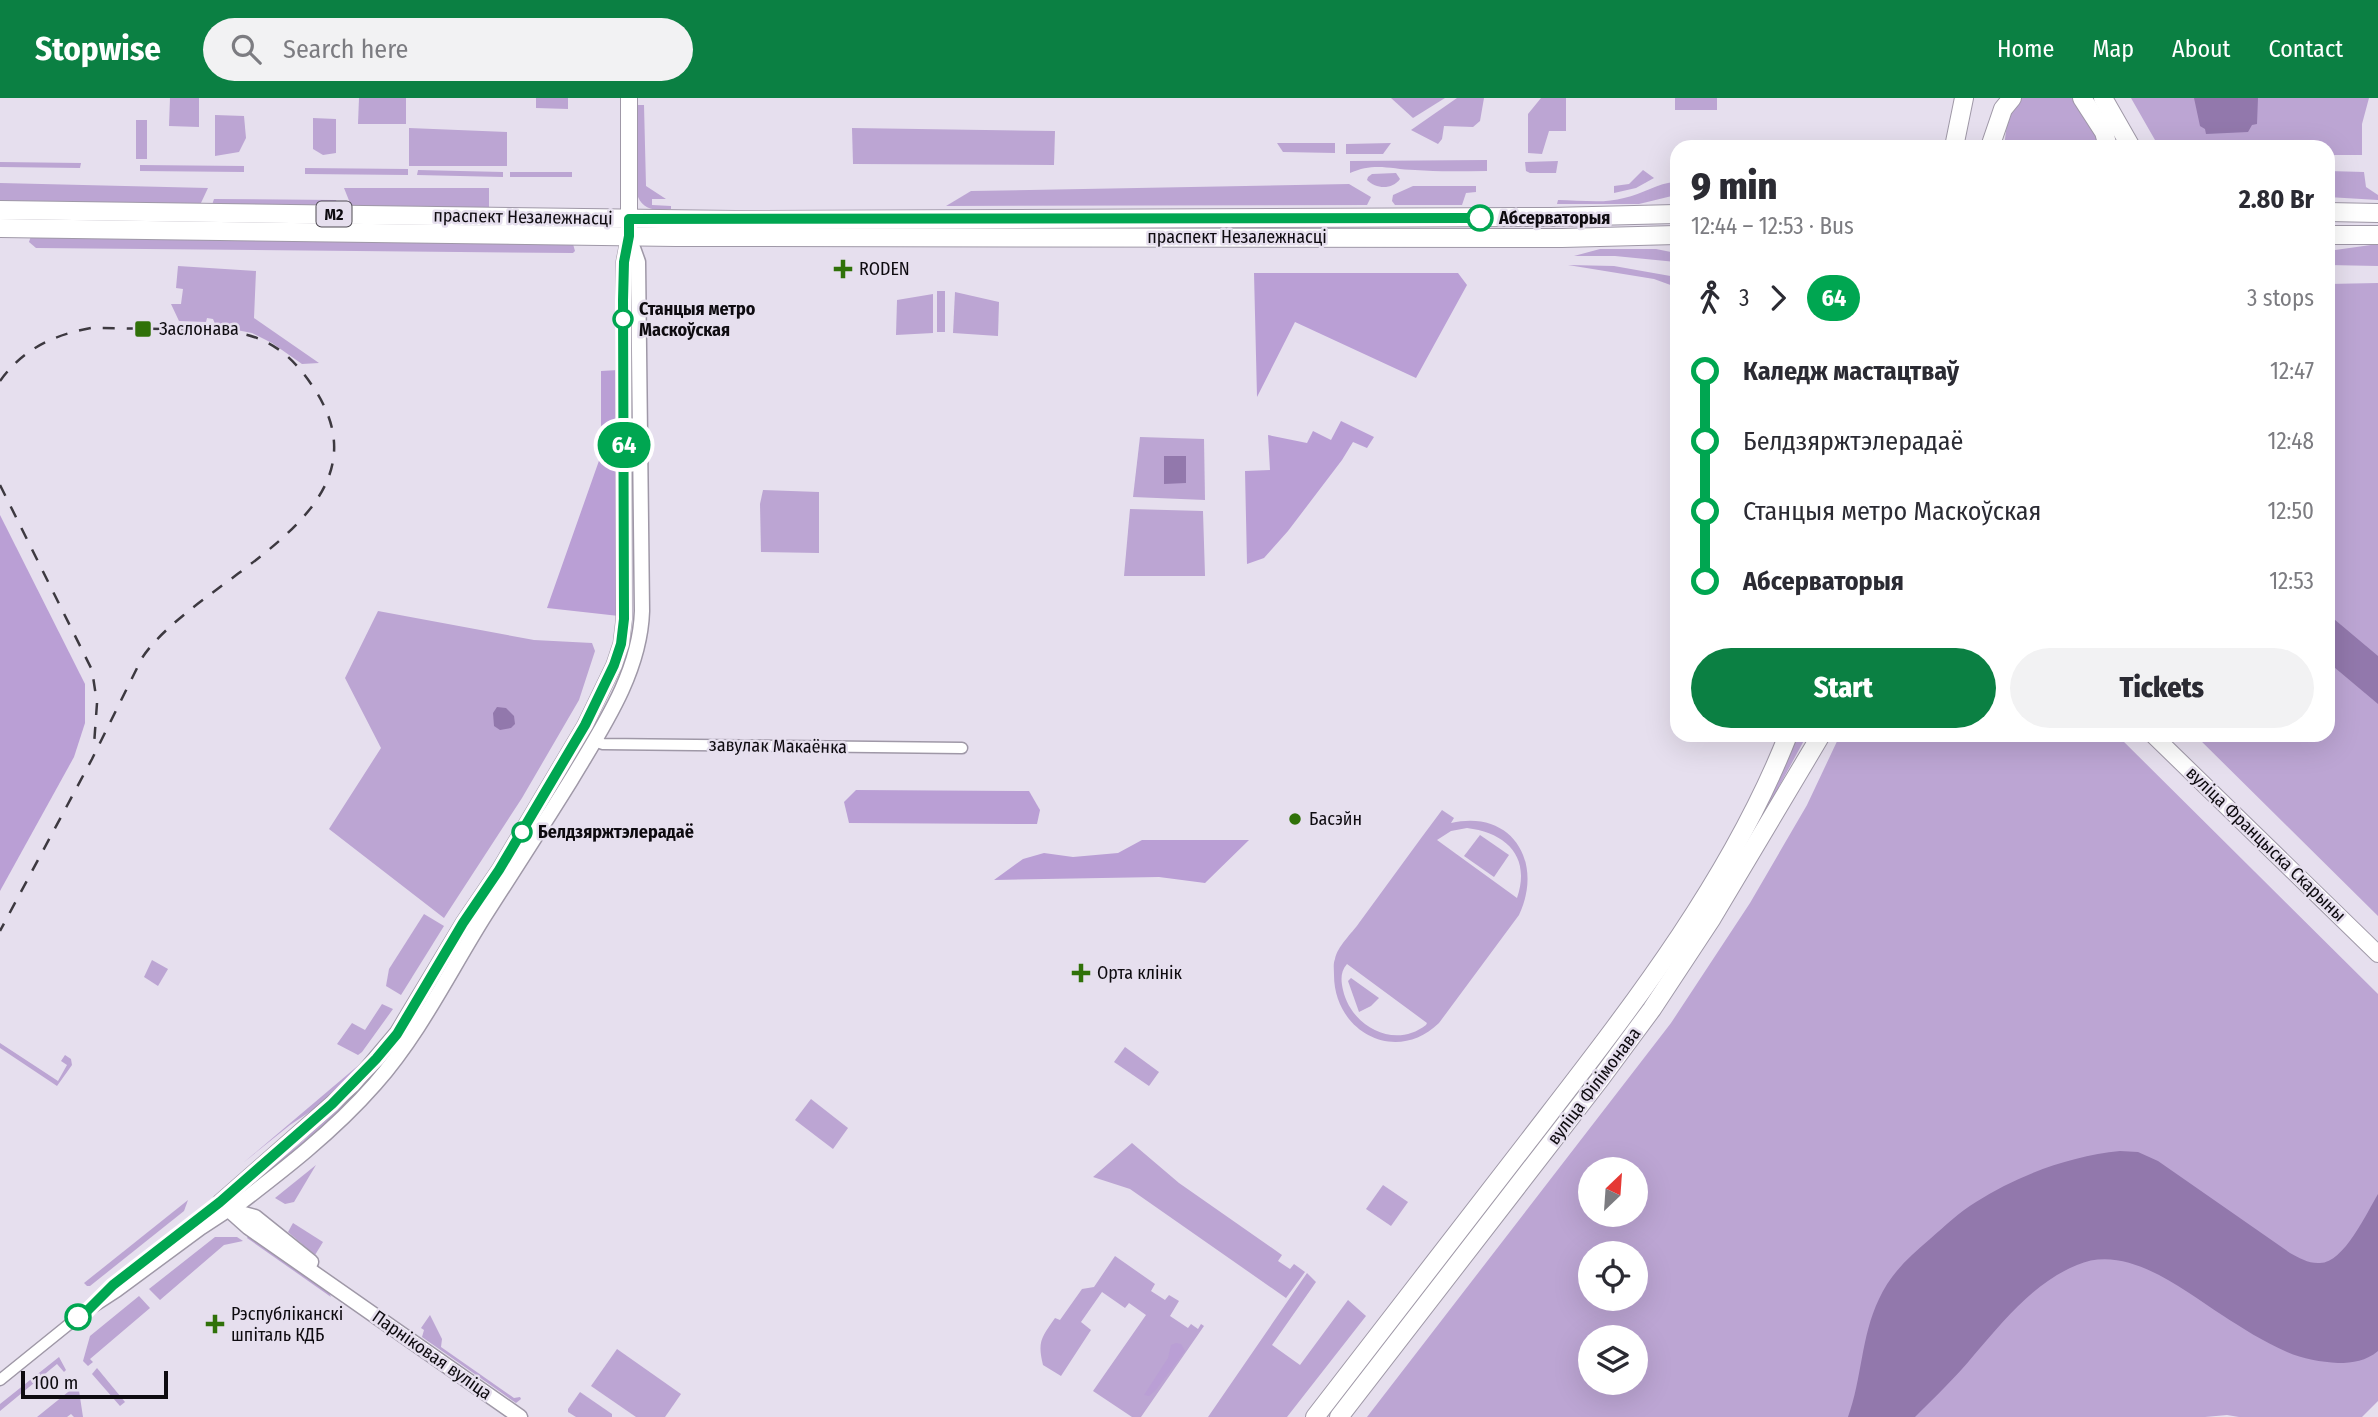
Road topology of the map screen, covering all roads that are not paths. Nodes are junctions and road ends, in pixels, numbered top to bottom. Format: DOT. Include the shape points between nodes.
graph roads {
  1 [pos="629,98"];
  2 [pos="1964,98"];
  3 [pos="1994,98"];
  4 [pos="2012,98"];
  5 [pos="2082,98"];
  6 [pos="2103,98"];
  7 [pos="1959,120"];
  8 [pos="1950,140"];
  9 [pos="1955,140"];
  10 [pos="1990,140"];
  11 [pos="1992,140"];
  12 [pos="2106,140"];
  13 [pos="2127,140"];
  14 [pos="1670,202"];
  15 [pos="0,210"];
  16 [pos="2335,212"];
  17 [pos="2378,213"];
  18 [pos="1670,214"];
  19 [pos="1617,215"];
  20 [pos="0,228"];
  21 [pos="629,228"];
  22 [pos="1670,235"];
  23 [pos="2335,235"];
  24 [pos="2378,235"];
  25 [pos="1599,237"];
  26 [pos="1670,245"];
  27 [pos="622,634"];
  28 [pos="640,636"];
  29 [pos="594,741"];
  30 [pos="1785,742"];
  31 [pos="1817,742"];
  32 [pos="2160,742"];
  33 [pos="962,748"];
  34 [pos="1679,935"];
  35 [pos="1695,946"];
  36 [pos="2378,954"];
  37 [pos="410,1010"];
  38 [pos="425,1018"];
  39 [pos="225,1206"];
  40 [pos="1404,1301"];
  41 [pos="1420,1313"];
  42 [pos="0,1380"];
  43 [pos="1330,1399"];
  44 [pos="1342,1413"];
  45 [pos="520,1417"];
  46 [pos="1315,1417"];
  1 -- 21 [label="main road"];
  2 -- 7 [label="main road"];
  3 -- 10 [label="main road"];
  4 -- 11 [label="main road"];
  5 -- 12 [label="main road"];
  6 -- 13 [label="main road"];
  7 -- 8 [label="main road"];
  7 -- 9 [label="main road"];
  14 -- 19 [label="main road"];
  15 -- 21 [label="main road, праспект Незалежнасці / М2"];
  16 -- 17 [label="main road"];
  18 -- 19 [label="main road, праспект Незалежнасці / М2"];
  19 -- 21 [label="main road, праспект Незалежнасці / М2"];
  20 -- 21 [label="main road, праспект Незалежнасці / М2"];
  21 -- 25 [label="main road, праспект Незалежнасці / М2"];
  21 -- 27 [label="street" via="624,262"];
  21 -- 28 [label="street" via="638,262"];
  22 -- 25 [label="main road, праспект Незалежнасці / М2"];
  23 -- 24 [label="main road"];
  25 -- 26 [label="main road"];
  27 -- 28 [label="street"];
  27 -- 37 [label="street" via="614,665 579,735"];
  28 -- 29 [label="street" via="632,667"];
  29 -- 33 [label="street, завулак Макаёнка"];
  29 -- 38 [label="street"];
  30 -- 34 [label="main road, вуліца Філімонава" via="1740,835"];
  31 -- 35 [label="main road, вуліца Філімонава"];
  32 -- 36 [label="main road, вуліца Францыска Скарыны"];
  34 -- 35 [label="main road"];
  34 -- 40 [label="main road, вуліца Філімонава" via="1586,1067"];
  35 -- 41 [label="main road, вуліца Філімонава" via="1601,1078"];
  37 -- 38 [label="street"];
  37 -- 39 [label="street" via="397,1034 353,1085"];
  38 -- 39 [label="street" via="394,1061 316,1142"];
  39 -- 42 [label="street"];
  39 -- 45 [label="street, Парніковая вуліца" via="248,1227"];
  40 -- 41 [label="main road"];
  40 -- 43 [label="main road, вуліца Філімонава"];
  41 -- 44 [label="main road, вуліца Філімонава"];
  43 -- 44 [label="main road"];
  43 -- 46 [label="main road, вуліца Філімонава"];
}
